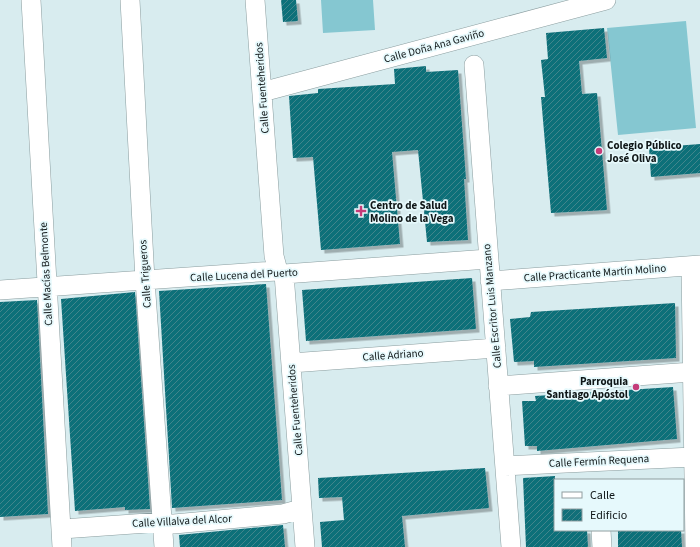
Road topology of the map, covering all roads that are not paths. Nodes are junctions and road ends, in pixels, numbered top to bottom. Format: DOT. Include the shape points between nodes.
graph roads {
  1 [pos="31,0"];
  2 [pos="130,0"];
  3 [pos="255,0"];
  4 [pos="606,0"];
  5 [pos="474,65"];
  6 [pos="262,92"];
  7 [pos="488,259"];
  8 [pos="696,265"];
  9 [pos="281,272"];
  10 [pos="145,280"];
  11 [pos="490,281"];
  12 [pos="47,287"];
  13 [pos="0,290"];
  14 [pos="496,348"];
  15 [pos="291,363"];
  16 [pos="692,372"];
  17 [pos="498,386"];
  18 [pos="693,457"];
  19 [pos="505,466"];
  20 [pos="301,509"];
  21 [pos="162,522"];
  22 [pos="600,531"];
  23 [pos="62,538"];
  24 [pos="164,547"];
  25 [pos="305,547"];
  26 [pos="511,547"];
  27 [pos="602,547"];
  28 [pos="695,547"];
  1 -- 12 [label="street, Calle Macías Belmonte"];
  2 -- 10 [label="street, Calle Trigueros"];
  3 -- 6 [label="street, Calle Fuenteheridos"];
  4 -- 6 [label="street, Calle Doña Ana Gaviño"];
  5 -- 7 [label="street, Calle Escritor Luis Manzano"];
  6 -- 9 [label="street, Calle Fuenteheridos" via="274,256"];
  7 -- 9 [label="street, Calle Lucena del Puerto"];
  7 -- 11 [label="street, Calle Escritor Luis Manzano"];
  8 -- 11 [label="street, Calle Practicante Martín Molino"];
  8 -- 16 [label="street"];
  9 -- 10 [label="street, Calle Lucena del Puerto"];
  9 -- 15 [label="street, Calle Fuenteheridos"];
  10 -- 12 [label="street, Calle Lucena del Puerto"];
  10 -- 21 [label="street, Calle Trigueros"];
  11 -- 14 [label="street, Calle Escritor Luis Manzano"];
  12 -- 13 [label="street, Calle Lucena del Puerto"];
  12 -- 23 [label="street, Calle Macías Belmonte"];
  14 -- 15 [label="street, Calle Adriano"];
  14 -- 17 [label="street, Calle Escritor Luis Manzano"];
  15 -- 20 [label="street, Calle Fuenteheridos"];
  16 -- 17 [label="street"];
  16 -- 18 [label="street"];
  17 -- 19 [label="street, Calle Escritor Luis Manzano"];
  18 -- 19 [label="street, Calle Fermín Requena"];
  18 -- 28 [label="street"];
  19 -- 26 [label="street, Calle Escritor Luis Manzano"];
  20 -- 21 [label="street, Calle Villalva del Alcor" via="284,514 174,524"];
  20 -- 25 [label="street, Calle Fuenteheridos"];
  21 -- 23 [label="street, Calle Villalva del Alcor"];
  21 -- 24 [label="street, Calle Trigueros"];
  22 -- 27 [label="street"];
}
